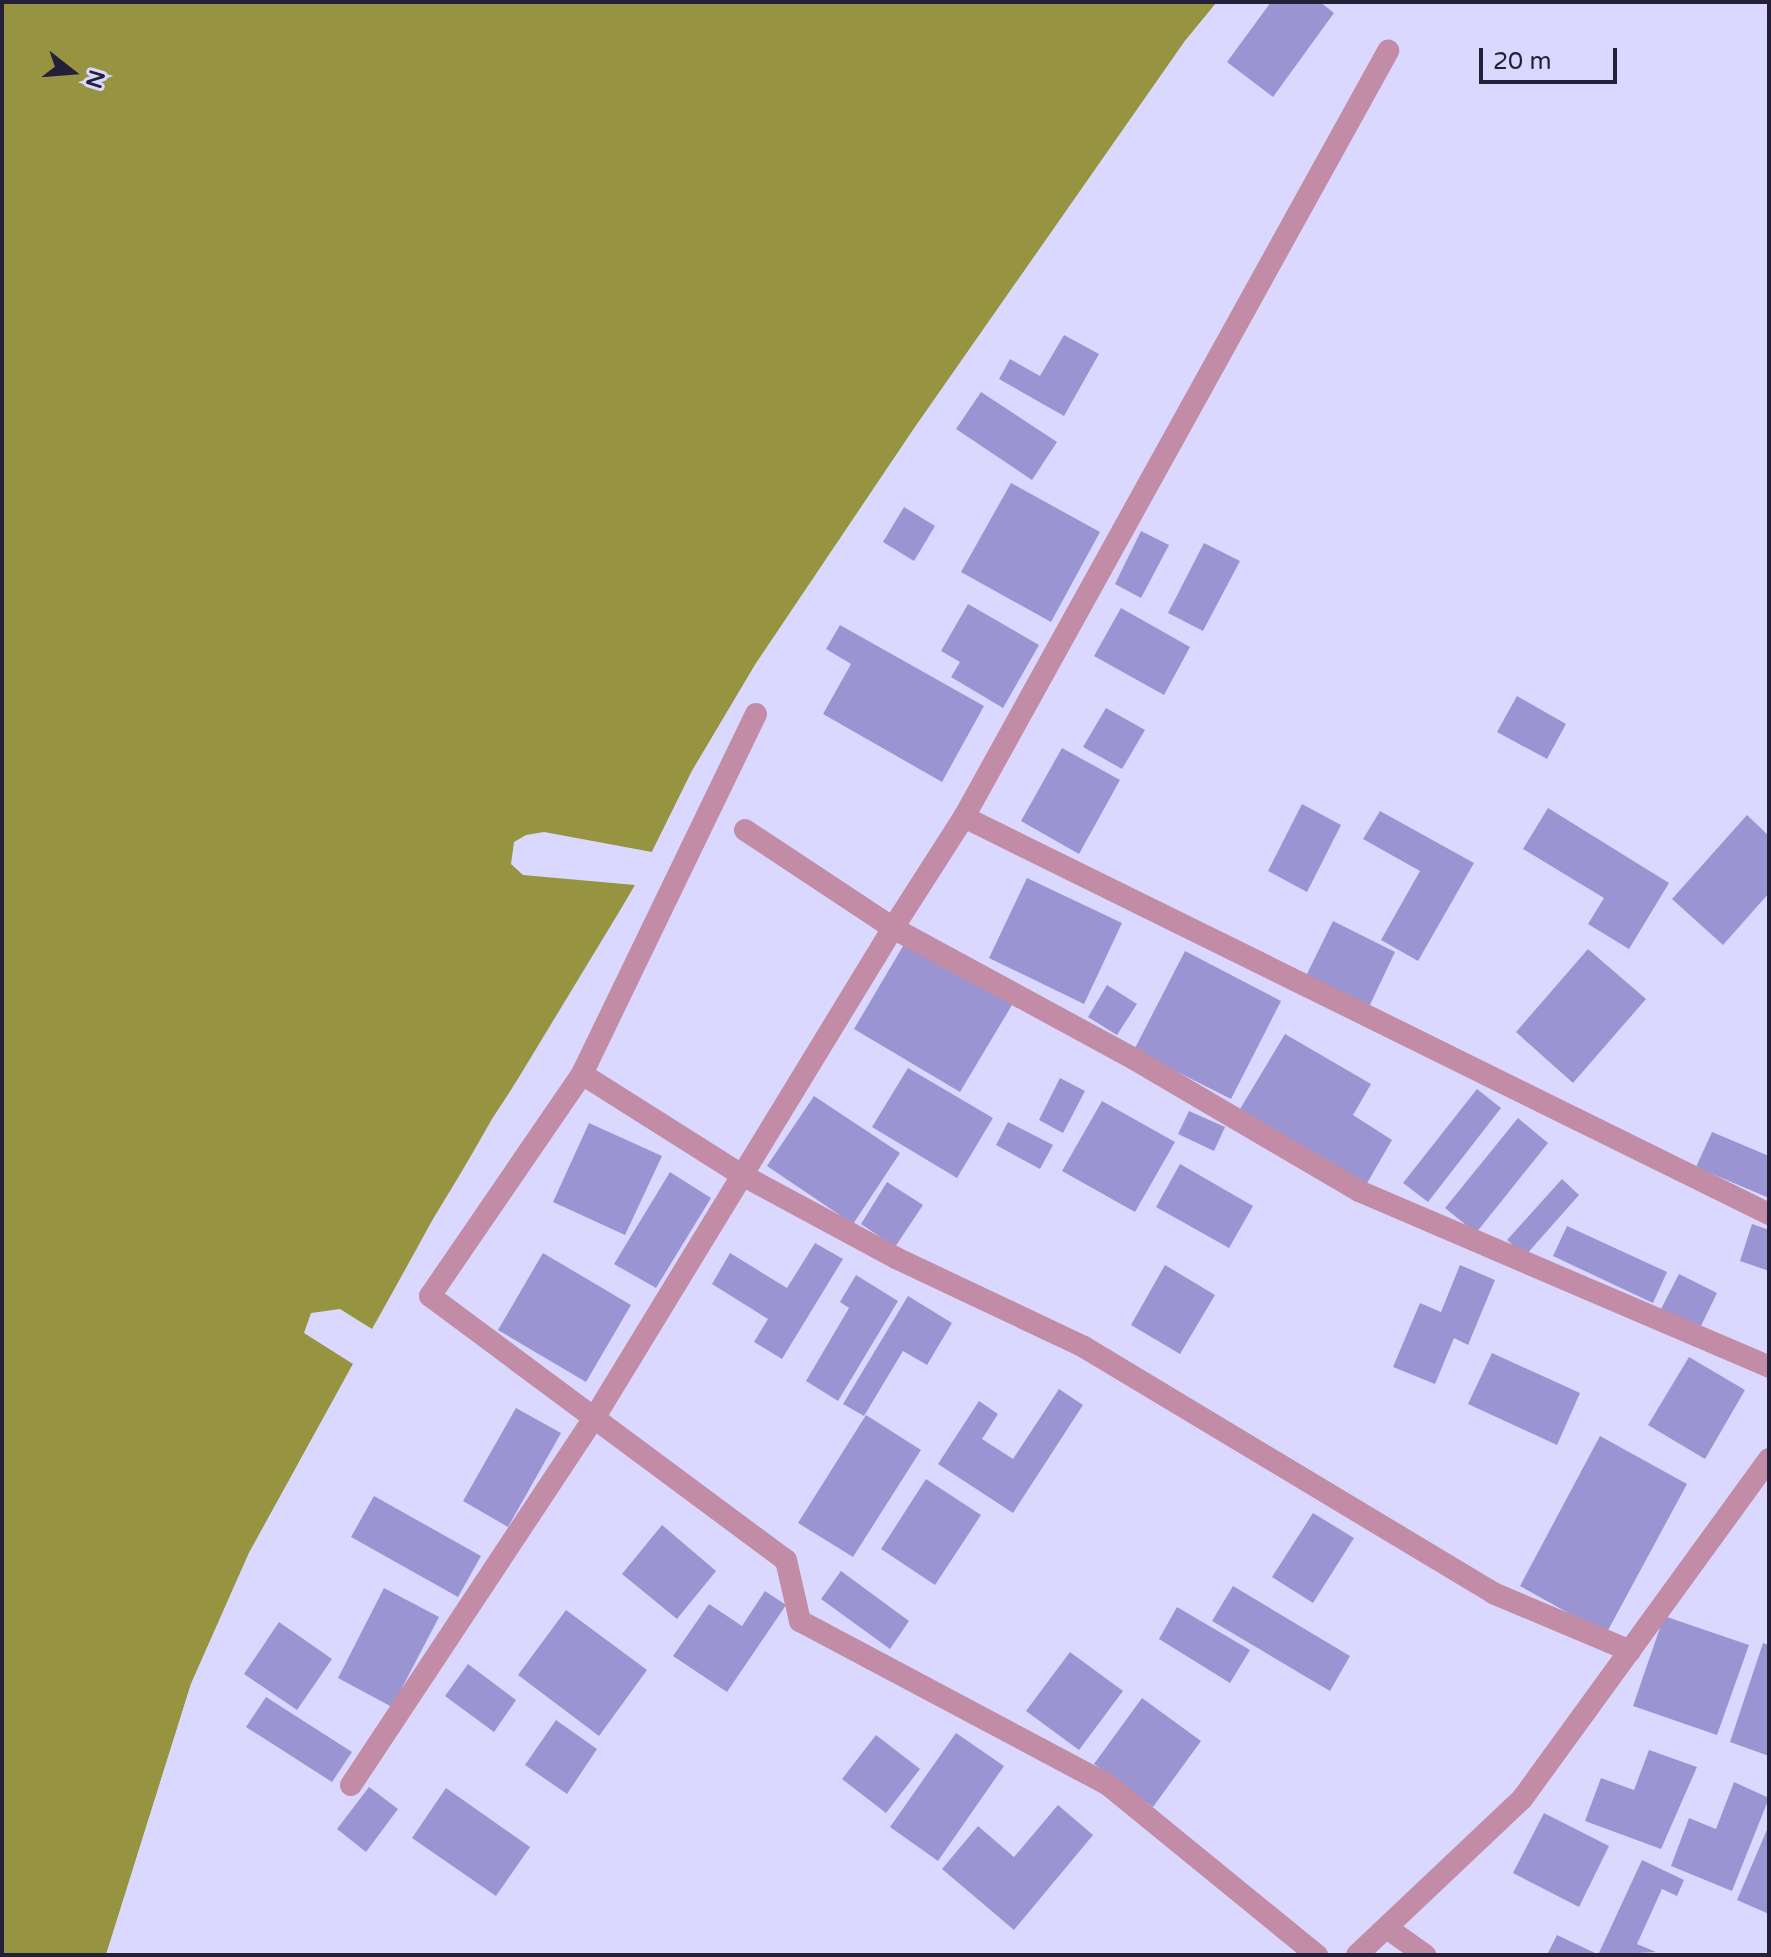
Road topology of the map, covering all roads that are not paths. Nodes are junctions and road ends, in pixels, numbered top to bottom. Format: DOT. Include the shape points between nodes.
graph roads {
  1 [pos="1388,51"];
  2 [pos="756,714"];
  3 [pos="964,817"];
  4 [pos="745,830"];
  5 [pos="893,928"];
  6 [pos="582,1074"];
  7 [pos="742,1175"];
  8 [pos="1769,1214"];
  9 [pos="1769,1367"];
  10 [pos="593,1420"];
  11 [pos="1769,1459"];
  12 [pos="1630,1651"];
  13 [pos="351,1785"];
  14 [pos="1387,1928"];
  15 [pos="1317,1955"];
  16 [pos="1357,1955"];
  17 [pos="1425,1955"];
  1 -- 3 [label="street"];
  2 -- 6 [label="street"];
  3 -- 5 [label="street"];
  3 -- 8 [label="street"];
  4 -- 5 [label="street"];
  5 -- 7 [label="street"];
  5 -- 9 [label="street" via="1134,1059 1359,1191"];
  6 -- 7 [label="street"];
  6 -- 10 [label="street" via="430,1296"];
  7 -- 10 [label="street"];
  7 -- 12 [label="street" via="896,1258 1084,1347 1493,1593"];
  10 -- 13 [label="street"];
  10 -- 15 [label="street" via="786,1560 800,1621 1107,1784"];
  11 -- 12 [label="street"];
  12 -- 14 [label="street" via="1522,1799"];
  14 -- 16 [label="street"];
  14 -- 17 [label="street"];
}
